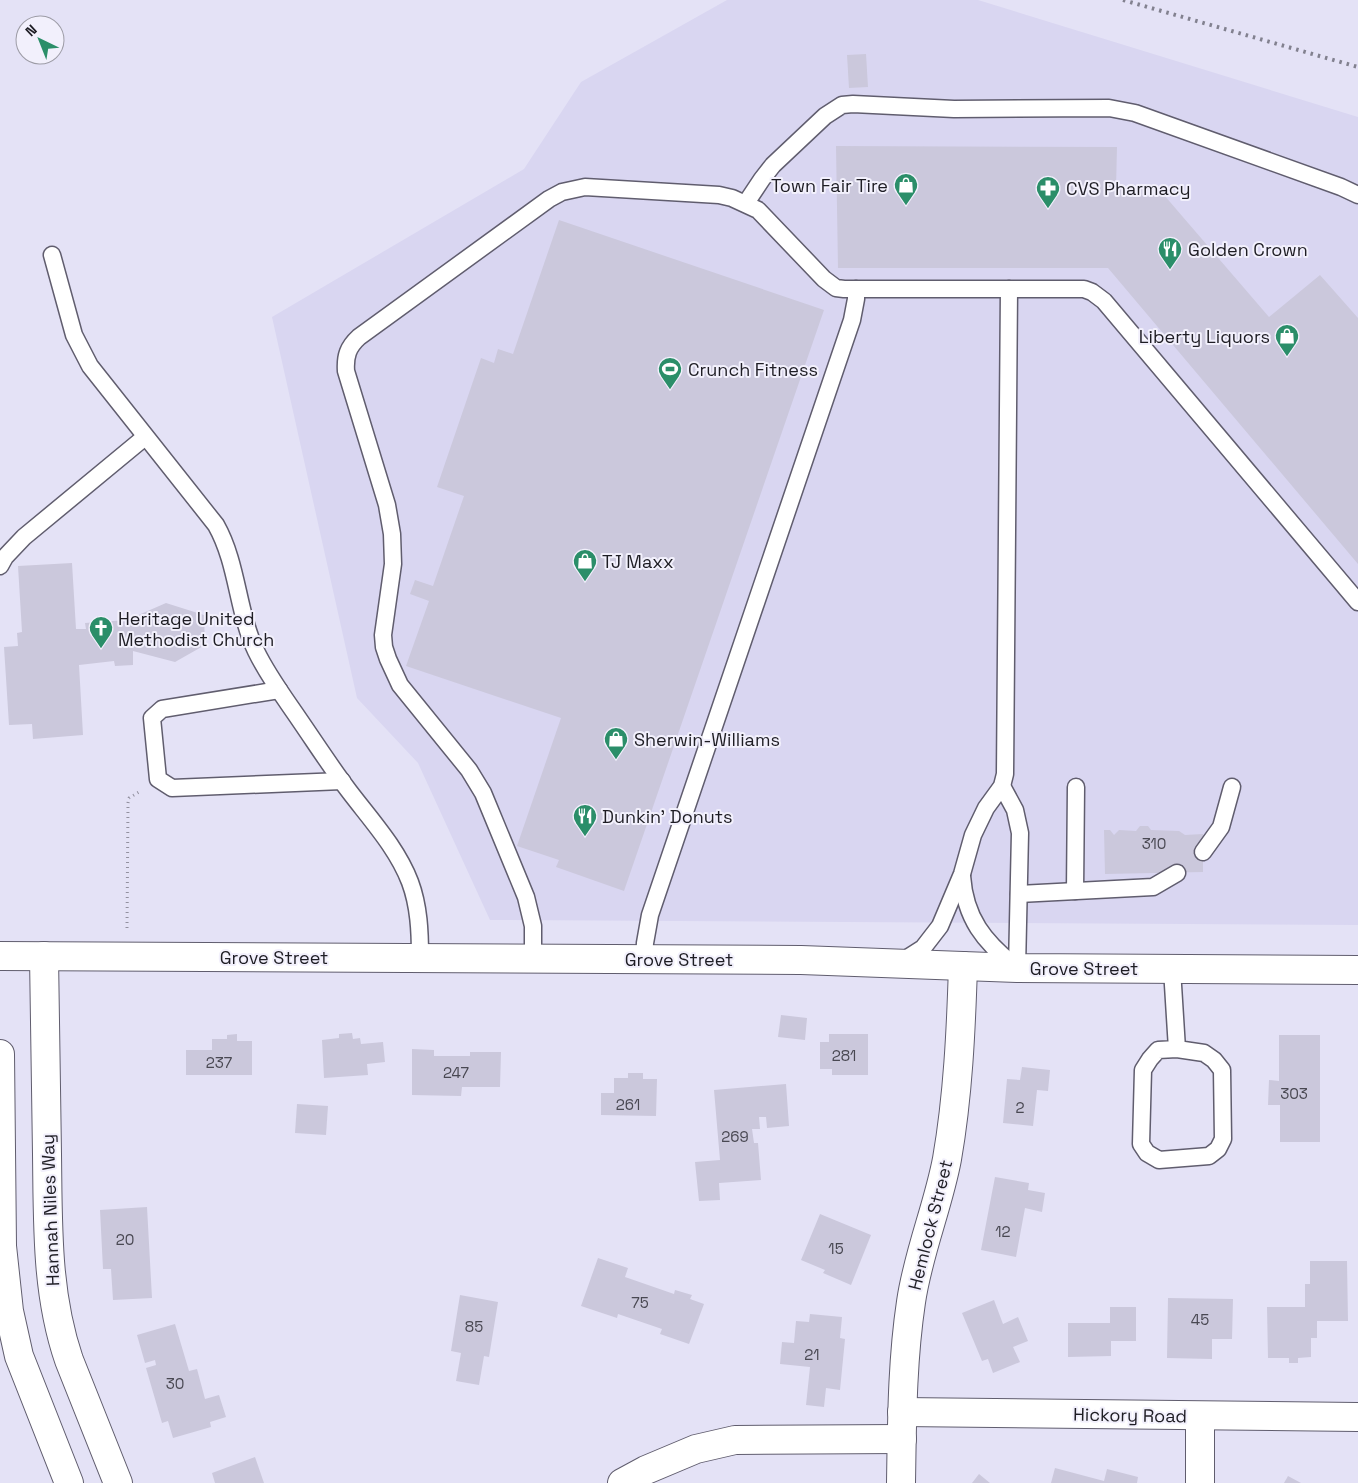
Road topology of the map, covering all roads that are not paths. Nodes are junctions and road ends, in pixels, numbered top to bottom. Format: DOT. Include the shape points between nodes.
graph roads {
  1 [pos="1358,195"];
  2 [pos="746,203"];
  3 [pos="52,255"];
  4 [pos="856,289"];
  5 [pos="1008,289"];
  6 [pos="145,437"];
  7 [pos="0,566"];
  8 [pos="1358,602"];
  9 [pos="279,690"];
  10 [pos="342,781"];
  11 [pos="1002,786"];
  12 [pos="1076,787"];
  13 [pos="1232,787"];
  14 [pos="1203,852"];
  15 [pos="1177,873"];
  16 [pos="962,874"];
  17 [pos="1075,891"];
  18 [pos="1019,894"];
  19 [pos="0,956"];
  20 [pos="44,956"];
  21 [pos="420,957"];
  22 [pos="533,958"];
  23 [pos="644,959"];
  24 [pos="899,964"];
  25 [pos="963,966"];
  26 [pos="1017,968"];
  27 [pos="1172,969"];
  28 [pos="1358,970"];
  29 [pos="1178,1048"];
  30 [pos="0,1054"];
  31 [pos="902,1412"];
  32 [pos="1200,1416"];
  33 [pos="1358,1417"];
  34 [pos="902,1439"];
  35 [pos="69,1483"];
  36 [pos="118,1483"];
  37 [pos="622,1483"];
  38 [pos="901,1483"];
  39 [pos="1200,1483"];
  1 -- 2 [label="lane" via="1341,186 1123,110 954,109 853,104 842,105 825,116 773,165"];
  2 -- 4 [label="lane" via="769,220 830,284"];
  2 -- 22 [label="lane" via="719,195 586,187 562,192 359,337 352,343 345,360 387,505 392,534 393,564 383,635 388,659 400,685 469,770 483,793 526,897 533,926"];
  3 -- 6 [label="lane" via="81,351"];
  4 -- 5 [label="lane"];
  4 -- 23 [label="lane" via="852,320 652,909 646,930"];
  5 -- 8 [label="lane" via="1084,289 1098,296"];
  5 -- 11 [label="lane" via="1006,754"];
  6 -- 7 [label="lane" via="24,536"];
  6 -- 9 [label="lane" via="223,538 247,631"];
  9 -- 10 [label="lane"];
  9 -- 10 [label="lane" via="162,708 152,718 158,779 172,788"];
  10 -- 21 [label="lane" via="392,847 410,883 419,919"];
  11 -- 16 [label="lane" via="979,821"];
  11 -- 18 [label="lane" via="1015,810 1020,833"];
  12 -- 17 [label="lane"];
  13 -- 14 [label="lane" via="1221,827"];
  15 -- 17 [label="lane" via="1153,887"];
  16 -- 24 [label="lane" via="932,938"];
  16 -- 26 [label="lane" via="966,903 984,938"];
  17 -- 18 [label="lane"];
  18 -- 26 [label="lane"];
  19 -- 20 [label="street, Grove Street"];
  20 -- 21 [label="street, Grove Street"];
  20 -- 36 [label="street, Hannah Niles Way" via="48,1244 54,1304 63,1342"];
  21 -- 22 [label="street, Grove Street"];
  22 -- 23 [label="street, Grove Street"];
  23 -- 24 [label="street, Grove Street"];
  24 -- 25 [label="street, Grove Street"];
  25 -- 26 [label="street, Grove Street"];
  25 -- 31 [label="street, Hemlock Street" via="958,1064 947,1158 916,1275 907,1333"];
  26 -- 27 [label="street, Grove Street"];
  27 -- 28 [label="street, Grove Street"];
  27 -- 29 [label="lane"];
  29 -- 29 [label="lane" via="1158,1050 1143,1070 1141,1144 1147,1153 1159,1160 1209,1156 1218,1150 1223,1139 1222,1070 1204,1053"];
  30 -- 35 [label="street" via="2,1246 9,1311 19,1356"];
  31 -- 32 [label="street, Hickory Road"];
  31 -- 34 [label="street, Hemlock Street"];
  32 -- 33 [label="street, Hickory Road"];
  32 -- 39 [label="street"];
  34 -- 37 [label="street" via="735,1440 696,1449"];
  34 -- 38 [label="street, Hemlock Street"];
}
